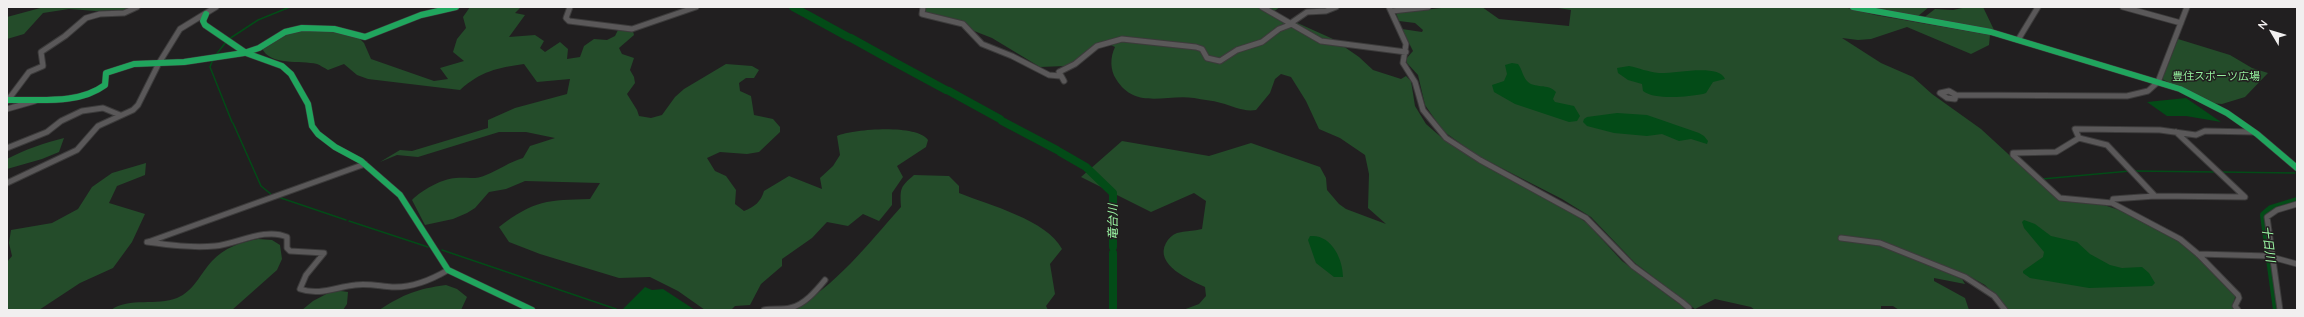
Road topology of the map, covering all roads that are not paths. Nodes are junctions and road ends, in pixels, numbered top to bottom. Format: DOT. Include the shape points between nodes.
graph roads {
  1 [pos="136,7"];
  2 [pos="216,7"];
  3 [pos="456,7"];
  4 [pos="570,7"];
  5 [pos="696,7"];
  6 [pos="923,7"];
  7 [pos="1262,7"];
  8 [pos="1336,7"];
  9 [pos="1428,7"];
  10 [pos="1853,7"];
  11 [pos="2038,7"];
  12 [pos="2123,7"];
  13 [pos="2187,7"];
  14 [pos="1390,9"];
  15 [pos="206,14"];
  16 [pos="1291,23"];
  17 [pos="2181,24"];
  18 [pos="2018,40"];
  19 [pos="1406,52"];
  20 [pos="246,53"];
  21 [pos="159,63"];
  22 [pos="1060,76"];
  23 [pos="1064,81"];
  24 [pos="2158,82"];
  25 [pos="1956,95"];
  26 [pos="41,99"];
  27 [pos="7,100"];
  28 [pos="7,109"];
  29 [pos="120,115"];
  30 [pos="2175,132"];
  31 [pos="2253,132"];
  32 [pos="2079,138"];
  33 [pos="7,148"];
  34 [pos="365,164"];
  35 [pos="2297,168"];
  36 [pos="7,183"];
  37 [pos="2155,196"];
  38 [pos="2112,203"];
  39 [pos="2297,204"];
  40 [pos="1841,238"];
  41 [pos="2198,254"];
  42 [pos="2273,257"];
  43 [pos="2297,264"];
  44 [pos="448,270"];
  45 [pos="825,280"];
  46 [pos="532,310"];
  47 [pos="764,310"];
  48 [pos="1688,310"];
  49 [pos="2005,310"];
  50 [pos="2238,310"];
  51 [pos="2280,310"];
  1 -- 27 [label="street" via="124,14 100,14 86,18 41,52 43,66 29,72"];
  2 -- 15 [label="street"];
  3 -- 20 [label="street" via="421,15 365,37 324,29 291,30 278,34 262,47"];
  4 -- 5 [label="street" via="566,18 569,21 632,29"];
  6 -- 22 [label="street" via="922,14 963,24 982,44 1049,75"];
  7 -- 16 [label="street"];
  8 -- 16 [label="street" via="1326,11 1307,12"];
  9 -- 14 [label="street"];
  10 -- 18 [label="street" via="1991,32"];
  11 -- 18 [label="street"];
  12 -- 17 [label="street"];
  13 -- 17 [label="street"];
  14 -- 19 [label="street" via="1406,44"];
  15 -- 20 [label="street" via="203,21 205,24"];
  15 -- 21 [label="street" via="180,29"];
  16 -- 19 [label="street" via="1318,40"];
  16 -- 22 [label="street" via="1262,42 1237,50 1220,61 1207,58 1202,49 1196,47 1122,39 1097,46 1075,64 1059,72"];
  17 -- 24 [label="street"];
  18 -- 24 [label="street"];
  19 -- 48 [label="street" via="1404,64 1415,82 1420,104 1434,126 1446,138 1480,160 1586,218 1633,266 1689,308"];
  20 -- 21 [label="street"];
  20 -- 34 [label="street" via="282,66 291,74 308,104 312,126 318,134"];
  21 -- 26 [label="street" via="110,70 106,73 105,85 92,94"];
  21 -- 29 [label="street" via="138,105"];
  22 -- 23 [label="street"];
  24 -- 25 [label="street" via="2151,90 2127,96"];
  24 -- 31 [label="street" via="2198,97"];
  26 -- 27 [label="street"];
  26 -- 28 [label="street"];
  29 -- 33 [label="street" via="103,108 89,109 69,117 47,132"];
  29 -- 36 [label="street" via="98,126 77,150"];
  30 -- 31 [label="street" via="2196,135 2205,130"];
  30 -- 32 [label="street" via="2075,129"];
  30 -- 37 [label="street" via="2245,197"];
  31 -- 35 [label="street"];
  32 -- 37 [label="street" via="2107,145"];
  32 -- 38 [label="street" via="2056,152 2013,155 2060,198"];
  34 -- 44 [label="street" via="400,195"];
  34 -- 44 [label="street" via="147,242 209,248 283,234 287,237 287,248 290,251 324,253 302,281 300,289 304,291 315,292 361,284 404,287 433,278"];
  37 -- 38 [label="street" via="2113,199"];
  38 -- 41 [label="street" via="2180,240"];
  39 -- 42 [label="street" via="2277,210 2267,217"];
  40 -- 49 [label="street" via="1880,243 1965,277 1989,292"];
  41 -- 42 [label="street" via="2252,254"];
  41 -- 50 [label="street" via="2238,295 2235,306"];
  42 -- 43 [label="street"];
  42 -- 51 [label="street"];
  44 -- 46 [label="street"];
  45 -- 47 [label="street" via="813,294 794,307"];
}
